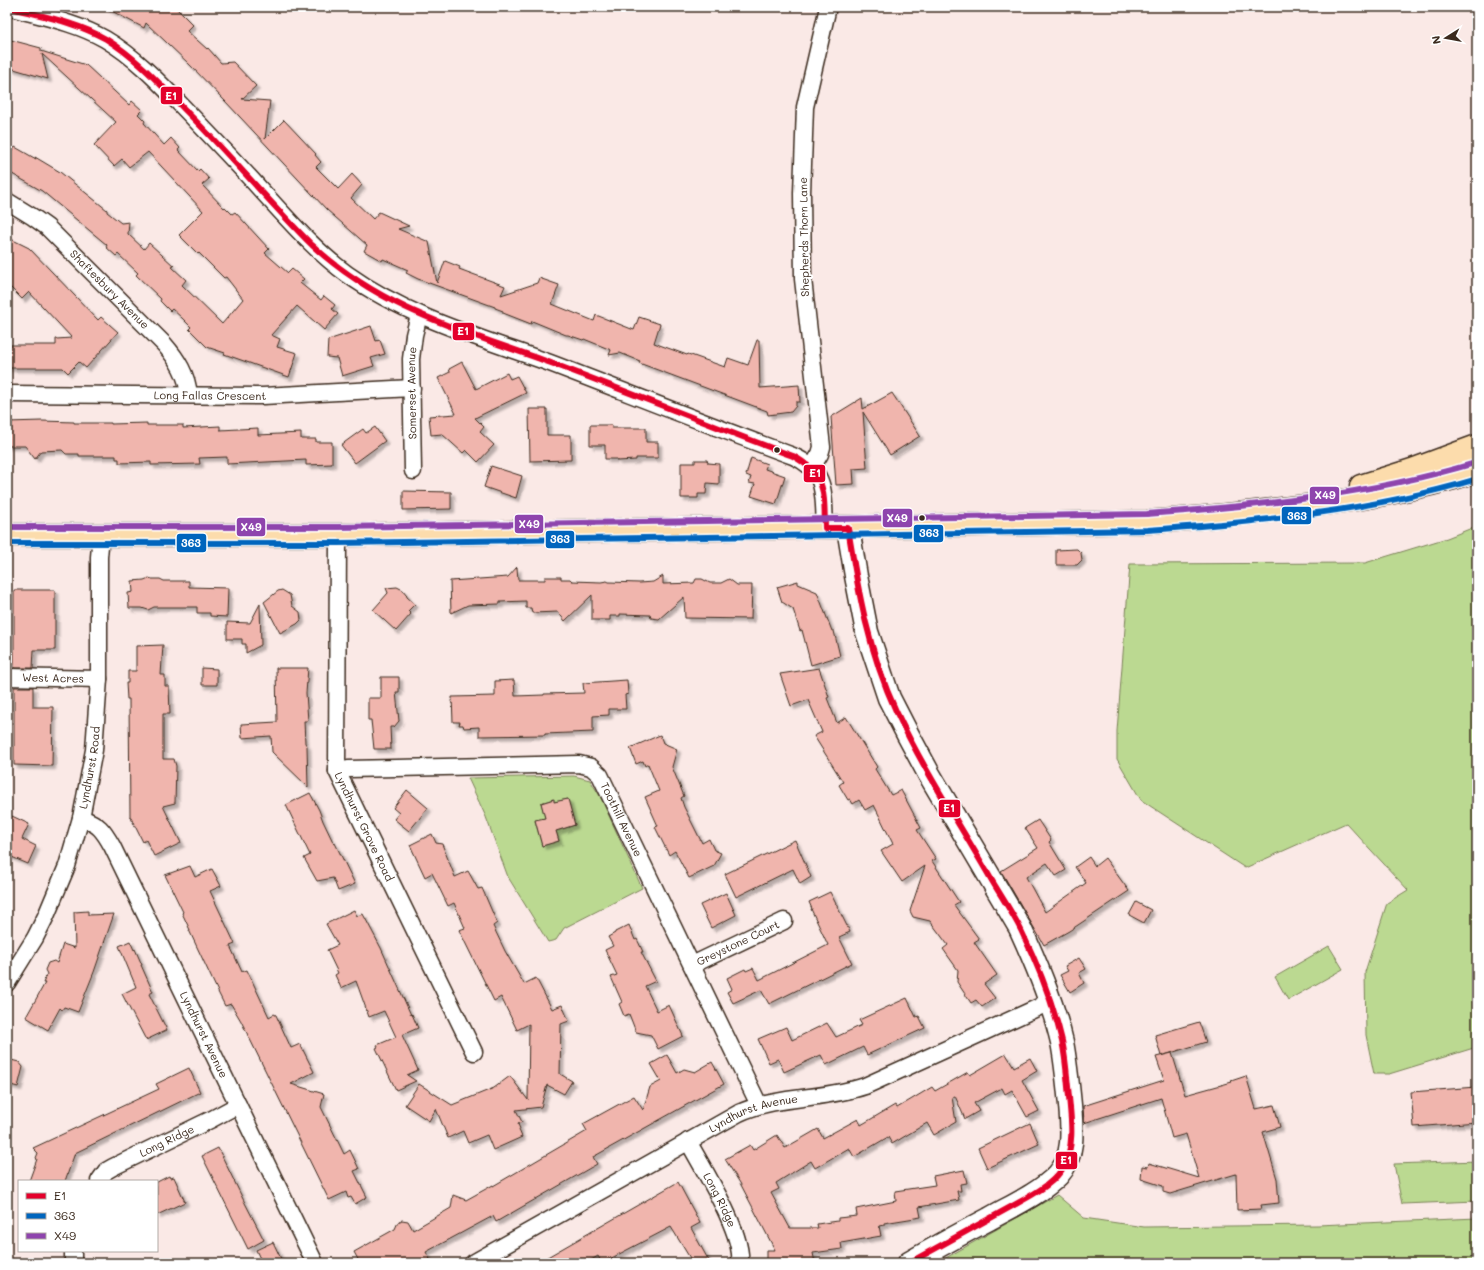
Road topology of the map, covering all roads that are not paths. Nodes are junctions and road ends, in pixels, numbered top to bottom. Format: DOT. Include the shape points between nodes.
graph roads {
  1 [pos="8,7"];
  2 [pos="828,7"];
  3 [pos="7,201"];
  4 [pos="419,315"];
  5 [pos="412,388"];
  6 [pos="7,394"];
  7 [pos="189,395"];
  8 [pos="1477,446"];
  9 [pos="812,467"];
  10 [pos="413,471"];
  11 [pos="1477,471"];
  12 [pos="1265,511"];
  13 [pos="825,528"];
  14 [pos="848,528"];
  15 [pos="7,535"];
  16 [pos="338,535"];
  17 [pos="101,536"];
  18 [pos="7,677"];
  19 [pos="99,679"];
  20 [pos="337,771"];
  21 [pos="81,818"];
  22 [pos="784,921"];
  23 [pos="692,965"];
  24 [pos="7,983"];
  25 [pos="1050,1002"];
  26 [pos="474,1052"];
  27 [pos="238,1105"];
  28 [pos="759,1105"];
  29 [pos="688,1141"];
  30 [pos="100,1180"];
  31 [pos="73,1252"];
  32 [pos="73,1263"];
  33 [pos="315,1263"];
  34 [pos="473,1263"];
  35 [pos="740,1263"];
  36 [pos="909,1263"];
  1 -- 4 [label="street" via="81,28 102,37 126,53 148,71 319,251 369,288"];
  2 -- 9 [label="street, Shepherds Thorn Lane" via="806,107 802,193 803,279 822,447"];
  3 -- 7 [label="street, Shaftesbury Avenue" via="47,227 164,344 181,366"];
  4 -- 5 [label="street, Somerset Avenue" via="412,350"];
  4 -- 9 [label="street" via="793,456"];
  5 -- 7 [label="street, Long Fallas Crescent" via="263,396"];
  5 -- 10 [label="street, Somerset Avenue"];
  6 -- 7 [label="street, Long Fallas Crescent"];
  8 -- 12 [label="main road" via="1339,493"];
  9 -- 13 [label="street" via="820,480"];
  11 -- 12 [label="main road" via="1400,491 1333,503"];
  12 -- 14 [label="main road" via="1146,522"];
  13 -- 14 [label="main road"];
  13 -- 16 [label="main road"];
  14 -- 25 [label="street" via="867,632 890,698 929,774 1020,928"];
  15 -- 17 [label="main road"];
  16 -- 17 [label="main road"];
  16 -- 20 [label="street, Lyndhurst Grove Road"];
  17 -- 19 [label="street, Lyndhurst Road"];
  18 -- 19 [label="street, West Acres"];
  19 -- 21 [label="street, Lyndhurst Road" via="94,750"];
  20 -- 23 [label="street, Toothill Avenue" via="572,764 591,767 600,775"];
  20 -- 26 [label="street, Lyndhurst Grove Road"];
  21 -- 24 [label="street, Lyndhurst Road" via="67,866 46,916"];
  21 -- 27 [label="street, Lyndhurst Avenue" via="104,831"];
  22 -- 23 [label="street, Greystone Court"];
  23 -- 28 [label="street, Toothill Avenue"];
  25 -- 28 [label="street, Lyndhurst Avenue" via="865,1086"];
  25 -- 36 [label="street" via="1062,1043 1068,1083 1072,1132 1066,1164 1049,1183 1022,1201"];
  27 -- 30 [label="street, Long Ridge" via="113,1167 106,1171"];
  27 -- 33 [label="street, Lyndhurst Avenue"];
  28 -- 29 [label="street, Lyndhurst Avenue" via="730,1117"];
  29 -- 34 [label="street, Lyndhurst Avenue"];
  29 -- 35 [label="street, Long Ridge" via="728,1215 740,1248"];
  31 -- 32 [label="street"];
}
